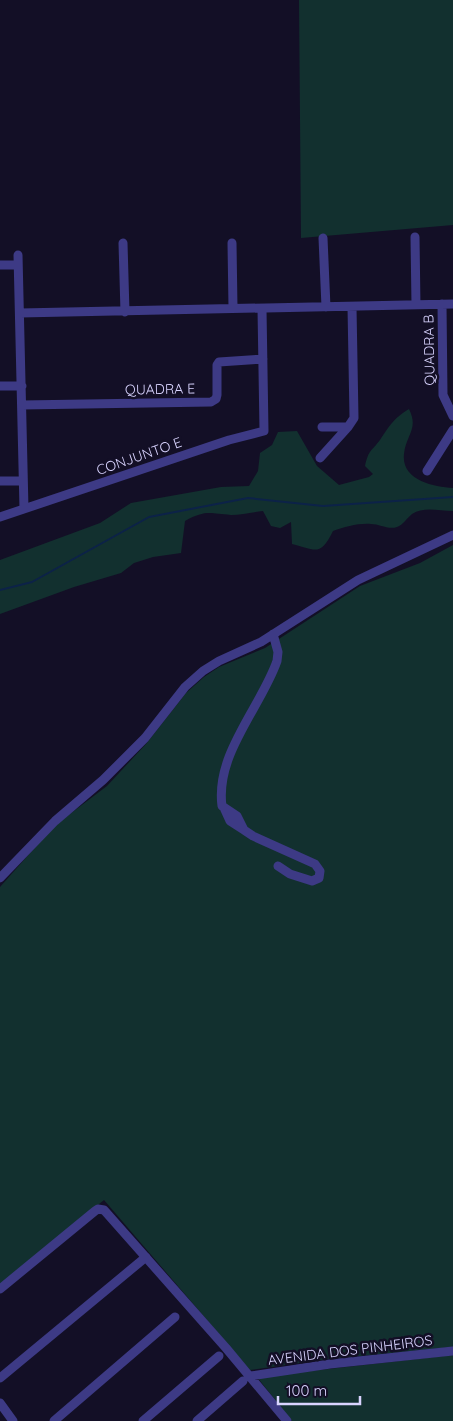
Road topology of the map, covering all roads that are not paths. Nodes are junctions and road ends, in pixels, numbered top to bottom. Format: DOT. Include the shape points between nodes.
graph roads {
  1 [pos="415,237"];
  2 [pos="323,238"];
  3 [pos="123,243"];
  4 [pos="232,243"];
  5 [pos="0,265"];
  6 [pos="442,304"];
  7 [pos="453,304"];
  8 [pos="416,305"];
  9 [pos="326,307"];
  10 [pos="352,307"];
  11 [pos="233,308"];
  12 [pos="262,308"];
  13 [pos="126,312"];
  14 [pos="20,314"];
  15 [pos="263,359"];
  16 [pos="0,386"];
  17 [pos="22,386"];
  18 [pos="453,391"];
  19 [pos="443,395"];
  20 [pos="22,405"];
  21 [pos="453,416"];
  22 [pos="322,427"];
  23 [pos="348,427"];
  24 [pos="453,430"];
  25 [pos="320,458"];
  26 [pos="428,471"];
  27 [pos="23,480"];
  28 [pos="0,481"];
  29 [pos="24,509"];
  30 [pos="0,517"];
  31 [pos="453,535"];
  32 [pos="273,634"];
  33 [pos="278,866"];
  34 [pos="0,878"];
  35 [pos="146,1257"];
  36 [pos="0,1288"];
  37 [pos="175,1317"];
  38 [pos="453,1351"];
  39 [pos="219,1356"];
  40 [pos="0,1378"];
  41 [pos="247,1379"];
  42 [pos="0,1403"];
  43 [pos="13,1421"];
  44 [pos="54,1421"];
  45 [pos="143,1421"];
  46 [pos="197,1421"];
  47 [pos="287,1421"];
  1 -- 8 [label="street"];
  2 -- 9 [label="street"];
  3 -- 13 [label="street"];
  4 -- 11 [label="street"];
  5 -- 14 [label="street" via="18,260"];
  6 -- 7 [label="street"];
  6 -- 8 [label="street"];
  6 -- 19 [label="street, QUADRA B"];
  8 -- 10 [label="street"];
  9 -- 10 [label="street"];
  9 -- 12 [label="street"];
  10 -- 23 [label="street" via="354,418"];
  11 -- 12 [label="street"];
  11 -- 13 [label="street"];
  12 -- 15 [label="street"];
  13 -- 14 [label="street"];
  14 -- 17 [label="street"];
  15 -- 20 [label="street, QUADRA E" via="219,362 217,395 211,402"];
  15 -- 29 [label="street, CONJUNTO E" via="264,431"];
  16 -- 17 [label="street"];
  17 -- 20 [label="street"];
  18 -- 19 [label="street, QUADRA B"];
  19 -- 21 [label="street, QUADRA B"];
  20 -- 27 [label="street"];
  22 -- 23 [label="street"];
  23 -- 25 [label="street"];
  24 -- 26 [label="street"];
  27 -- 28 [label="street"];
  27 -- 29 [label="street"];
  29 -- 30 [label="street, CONJUNTO E"];
  31 -- 32 [label="street" via="358,580"];
  32 -- 33 [label="street" via="277,661 233,748 221,788 222,806 237,816 244,830 315,864 320,871 319,878 312,881"];
  32 -- 34 [label="street" via="203,671 185,687 145,738 55,821"];
  35 -- 36 [label="street" via="104,1210 98,1209"];
  35 -- 40 [label="street"];
  35 -- 41 [label="street"];
  37 -- 44 [label="street"];
  38 -- 41 [label="street, AVENIDA DOS PINHEIROS" via="330,1364"];
  39 -- 45 [label="street"];
  41 -- 46 [label="street"];
  41 -- 47 [label="street"];
  42 -- 43 [label="street"];
}
